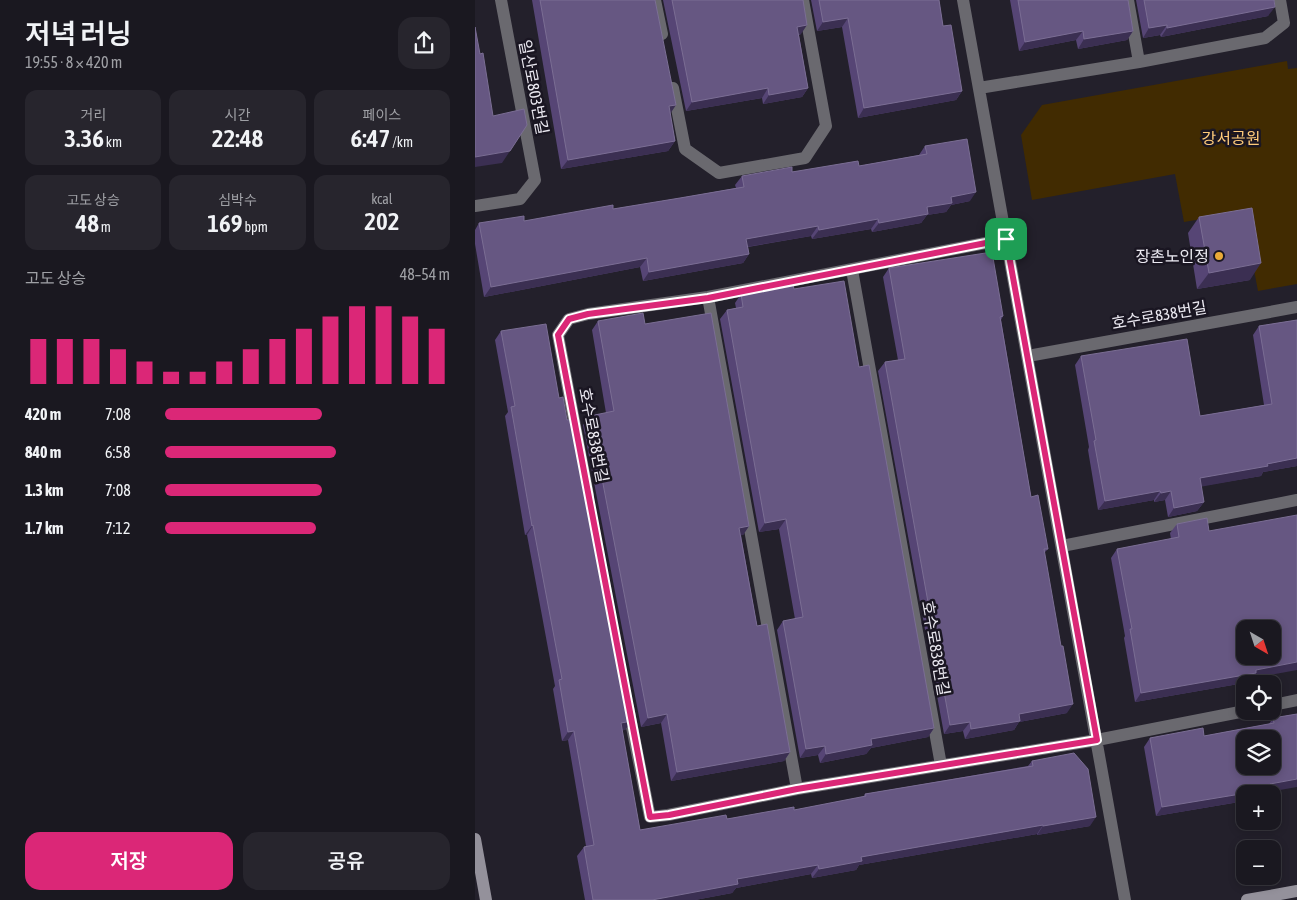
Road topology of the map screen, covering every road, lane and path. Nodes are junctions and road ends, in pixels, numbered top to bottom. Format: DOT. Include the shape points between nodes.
graph roads {
  1 [pos="501,0"];
  2 [pos="655,0"];
  3 [pos="803,0"];
  4 [pos="963,0"];
  5 [pos="1128,0"];
  6 [pos="1280,0"];
  7 [pos="664,46"];
  8 [pos="1139,62"];
  9 [pos="670,74"];
  10 [pos="979,88"];
  11 [pos="475,206"];
  12 [pos="1006,239"];
  13 [pos="852,270"];
  14 [pos="708,298"];
  15 [pos="1297,307"];
  16 [pos="1027,356"];
  17 [pos="1297,500"];
  18 [pos="591,509"];
  19 [pos="1062,546"];
  20 [pos="626,693"];
  21 [pos="1297,700"];
  22 [pos="1281,703"];
  23 [pos="1236,713"];
  24 [pos="1097,740"];
  25 [pos="941,765"];
  26 [pos="797,789"];
  27 [pos="475,839"];
  28 [pos="1297,891"];
  29 [pos="486,900"];
  30 [pos="1125,900"];
  31 [pos="1247,900"];
  1 -- 11 [label="street, 일산로803번길" via="535,180 520,199"];
  2 -- 7 [label="street"];
  3 -- 9 [label="street" via="826,126 805,158 719,173 685,149"];
  4 -- 10 [label="street"];
  5 -- 8 [label="street"];
  6 -- 8 [label="street" via="1284,23 1265,38"];
  8 -- 10 [label="street"];
  10 -- 12 [label="street"];
  12 -- 13 [label="street, 호수로838번길"];
  12 -- 16 [label="street"];
  13 -- 14 [label="street, 호수로838번길"];
  13 -- 25 [label="street, 호수로838번길"];
  14 -- 18 [label="street, 호수로838번길" via="578,316 569,319 558,335"];
  14 -- 26 [label="street"];
  15 -- 16 [label="street, 호수로838번길"];
  16 -- 19 [label="street"];
  17 -- 19 [label="street"];
  19 -- 24 [label="street"];
  20 -- 26 [label="street" via="650,817"];
  21 -- 22 [label="street"];
  23 -- 24 [label="street"];
  24 -- 25 [label="street"];
  24 -- 30 [label="street"];
  25 -- 26 [label="street"];
  27 -- 29 [label="street"];
  28 -- 31 [label="street"];
}
